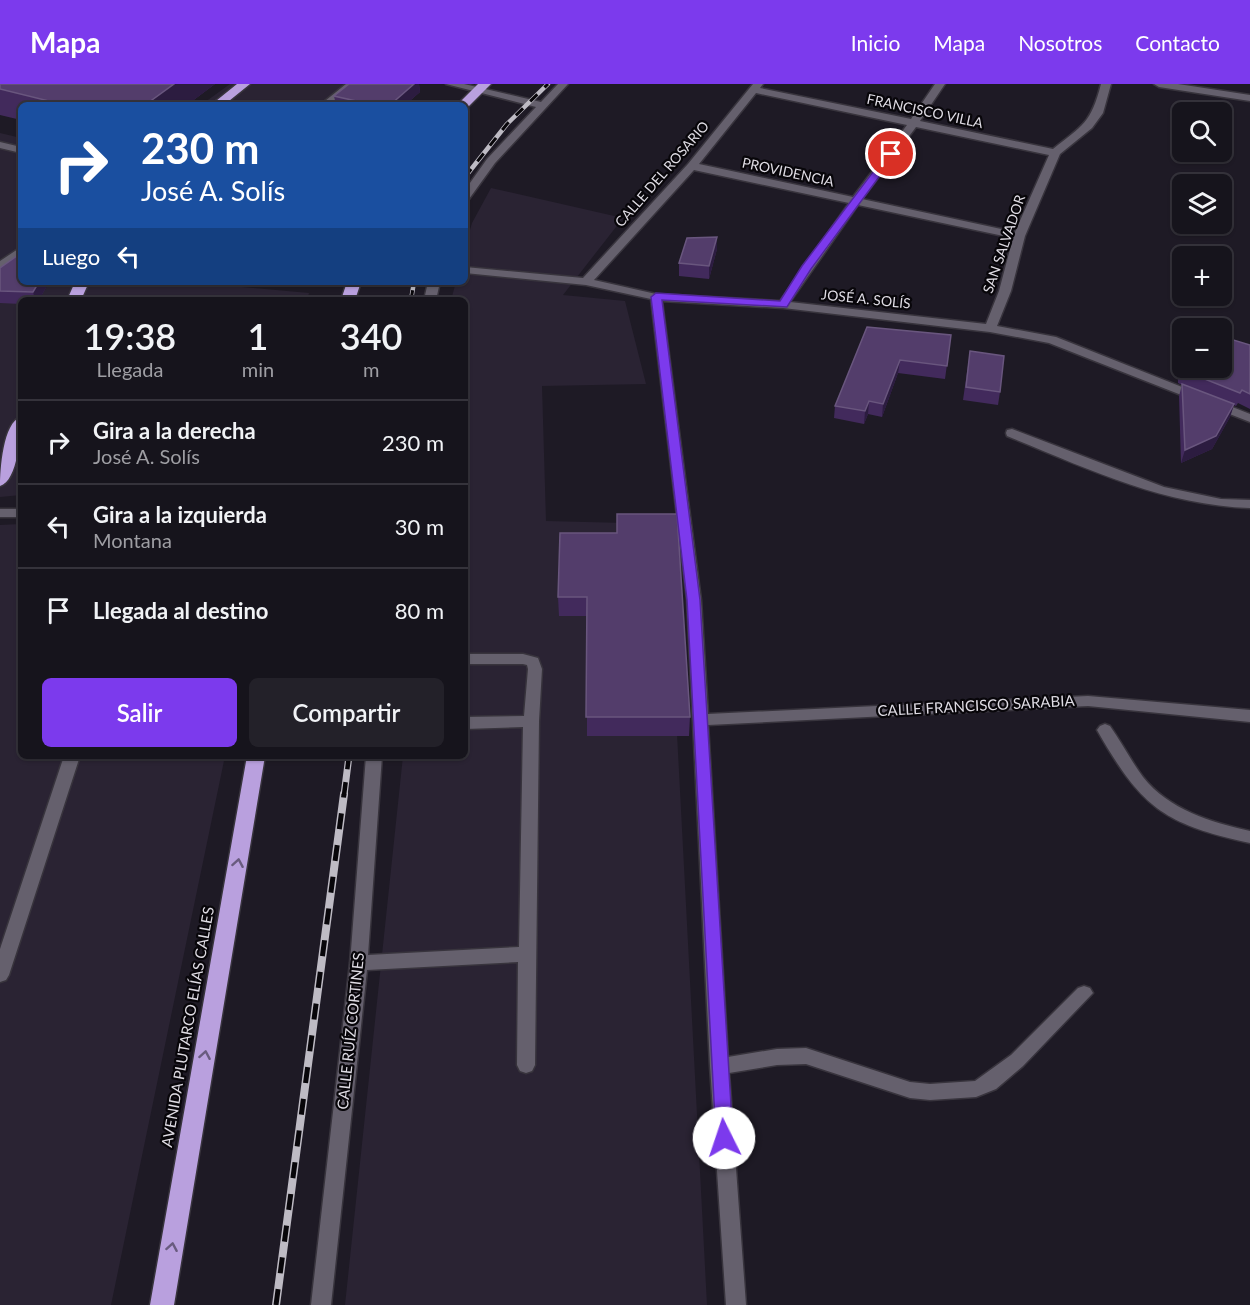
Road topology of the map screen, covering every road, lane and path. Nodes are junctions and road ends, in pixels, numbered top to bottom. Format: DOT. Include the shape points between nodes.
graph roads {
  1 [pos="244,84"];
  2 [pos="352,84"];
  3 [pos="451,84"];
  4 [pos="563,84"];
  5 [pos="940,84"];
  6 [pos="1106,84"];
  7 [pos="1159,84"];
  8 [pos="482,87"];
  9 [pos="755,87"];
  10 [pos="1250,98"];
  11 [pos="221,102"];
  12 [pos="329,102"];
  13 [pos="466,102"];
  14 [pos="542,105"];
  15 [pos="915,122"];
  16 [pos="0,145"];
  17 [pos="18,149"];
  18 [pos="1056,153"];
  19 [pos="692,166"];
  20 [pos="468,192"];
  21 [pos="856,201"];
  22 [pos="1020,236"];
  23 [pos="18,252"];
  24 [pos="0,266"];
  25 [pos="468,270"];
  26 [pos="586,282"];
  27 [pos="656,297"];
  28 [pos="783,305"];
  29 [pos="990,328"];
  30 [pos="1250,418"];
  31 [pos="18,430"];
  32 [pos="1012,433"];
  33 [pos="0,481"];
  34 [pos="1250,504"];
  35 [pos="0,513"];
  36 [pos="18,513"];
  37 [pos="468,659"];
  38 [pos="1250,716"];
  39 [pos="700,720"];
  40 [pos="531,721"];
  41 [pos="468,723"];
  42 [pos="1105,730"];
  43 [pos="71,759"];
  44 [pos="255,759"];
  45 [pos="374,759"];
  46 [pos="1250,837"];
  47 [pos="527,954"];
  48 [pos="359,963"];
  49 [pos="0,975"];
  50 [pos="1084,993"];
  51 [pos="526,1065"];
  52 [pos="719,1066"];
  53 [pos="162,1305"];
  54 [pos="321,1305"];
  55 [pos="736,1305"];
  1 -- 11 [label="highway"];
  2 -- 12 [label="street"];
  3 -- 8 [label="street"];
  4 -- 14 [label="street"];
  5 -- 15 [label="street"];
  6 -- 18 [label="street, SAN SALVADOR" via="1099,111 1088,126"];
  7 -- 10 [label="street"];
  8 -- 13 [label="highway"];
  8 -- 14 [label="street"];
  9 -- 15 [label="street, FRANCISCO VILLA"];
  9 -- 19 [label="street, CALLE DEL ROSARIO"];
  14 -- 20 [label="street"];
  15 -- 18 [label="street, FRANCISCO VILLA"];
  15 -- 21 [label="street"];
  16 -- 17 [label="street"];
  18 -- 22 [label="street, SAN SALVADOR"];
  19 -- 21 [label="street, PROVIDENCIA"];
  19 -- 26 [label="street, CALLE DEL ROSARIO"];
  21 -- 22 [label="street, PROVIDENCIA"];
  21 -- 28 [label="street"];
  22 -- 29 [label="street, SAN SALVADOR"];
  23 -- 24 [label="street"];
  25 -- 26 [label="street, JOSÉ A. SOLÍS"];
  26 -- 27 [label="street, JOSÉ A. SOLÍS"];
  27 -- 28 [label="street, JOSÉ A. SOLÍS"];
  27 -- 39 [label="street" via="694,600"];
  28 -- 29 [label="street, JOSÉ A. SOLÍS"];
  29 -- 30 [label="street, JOSÉ A. SOLÍS" via="1052,340"];
  31 -- 33 [label="highway"];
  32 -- 34 [label="street" via="1125,478 1188,498 1229,505"];
  35 -- 36 [label="street"];
  37 -- 40 [label="street" via="533,662"];
  38 -- 39 [label="street, CALLE FRANCISCO SARABIA" via="1088,700"];
  39 -- 52 [label="street"];
  40 -- 41 [label="street"];
  40 -- 47 [label="street"];
  42 -- 46 [label="street" via="1143,788 1164,807 1198,823"];
  43 -- 49 [label="street"];
  53 -- 44 [label="highway, AVENIDA PLUTARCO ELÍAS CALLES, one-way"];
  45 -- 48 [label="street, CALLE RUÍZ CORTINES"];
  47 -- 48 [label="street"];
  47 -- 51 [label="street"];
  48 -- 54 [label="street, CALLE RUÍZ CORTINES"];
  50 -- 52 [label="street" via="1003,1073 980,1088 927,1094 899,1089 803,1056"];
  52 -- 55 [label="street"];
}
